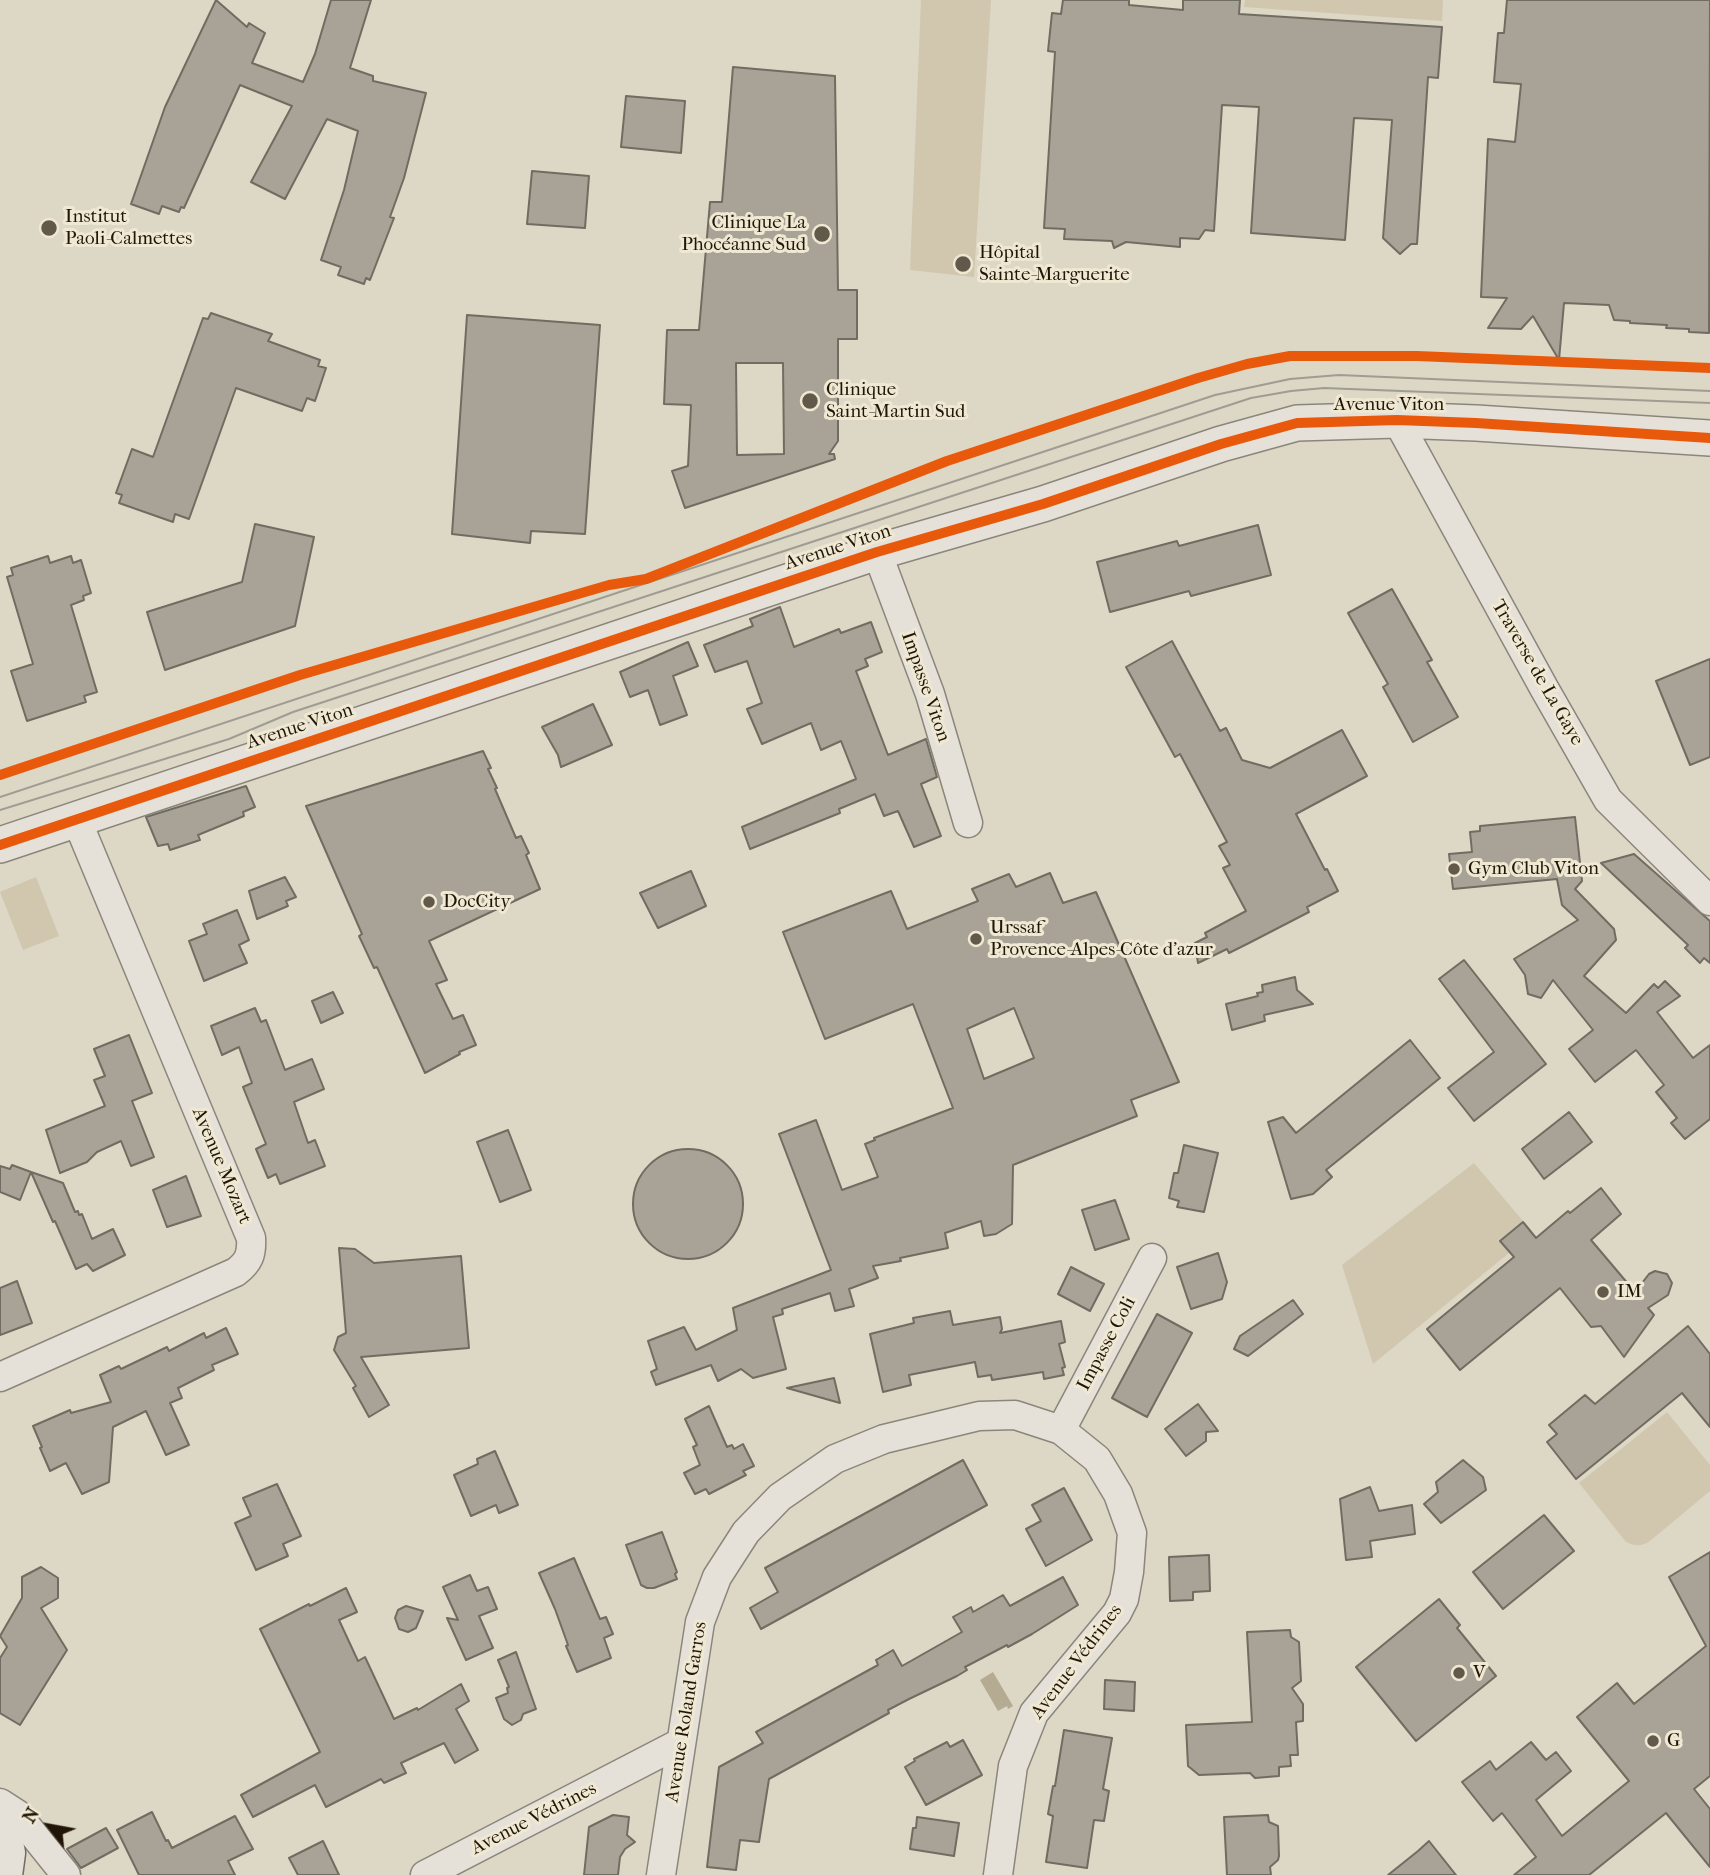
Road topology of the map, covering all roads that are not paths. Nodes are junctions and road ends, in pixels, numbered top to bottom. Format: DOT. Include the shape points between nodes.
graph roads {
  1 [pos="1397,420"];
  2 [pos="1710,438"];
  3 [pos="877,552"];
  4 [pos="76,818"];
  5 [pos="968,823"];
  6 [pos="0,845"];
  7 [pos="1710,901"];
  8 [pos="1152,1258"];
  9 [pos="0,1377"];
  10 [pos="1061,1430"];
  11 [pos="680,1743"];
  12 [pos="0,1803"];
  13 [pos="0,1823"];
  14 [pos="3,1875"];
  15 [pos="66,1875"];
  16 [pos="425,1875"];
  17 [pos="661,1875"];
  18 [pos="998,1875"];
  1 -- 2 [label="street, Avenue Viton"];
  1 -- 3 [label="street, Avenue Viton" via="1297,423 1042,505"];
  1 -- 7 [label="street, Traverse de La Gaye" via="1608,800"];
  3 -- 4 [label="street, Avenue Viton"];
  3 -- 5 [label="street, Impasse Viton" via="930,694"];
  4 -- 6 [label="street, Avenue Viton"];
  4 -- 9 [label="street, Avenue Mozart" via="251,1238 251,1249 248,1262 236,1272"];
  8 -- 10 [label="street, Impasse Coli"];
  10 -- 11 [label="street, Avenue Roland Garros" via="1015,1415 979,1416 884,1438 835,1459 780,1497 746,1532 717,1577 700,1622"];
  10 -- 18 [label="street, Avenue Védrines" via="1097,1459 1118,1494 1132,1533 1129,1572 1116,1613 1034,1713 1013,1766"];
  11 -- 16 [label="street, Avenue Védrines"];
  11 -- 17 [label="street, Avenue Roland Garros"];
  12 -- 15 [label="street" via="17,1814"];
  13 -- 14 [label="main road" via="6,1853"];
}
